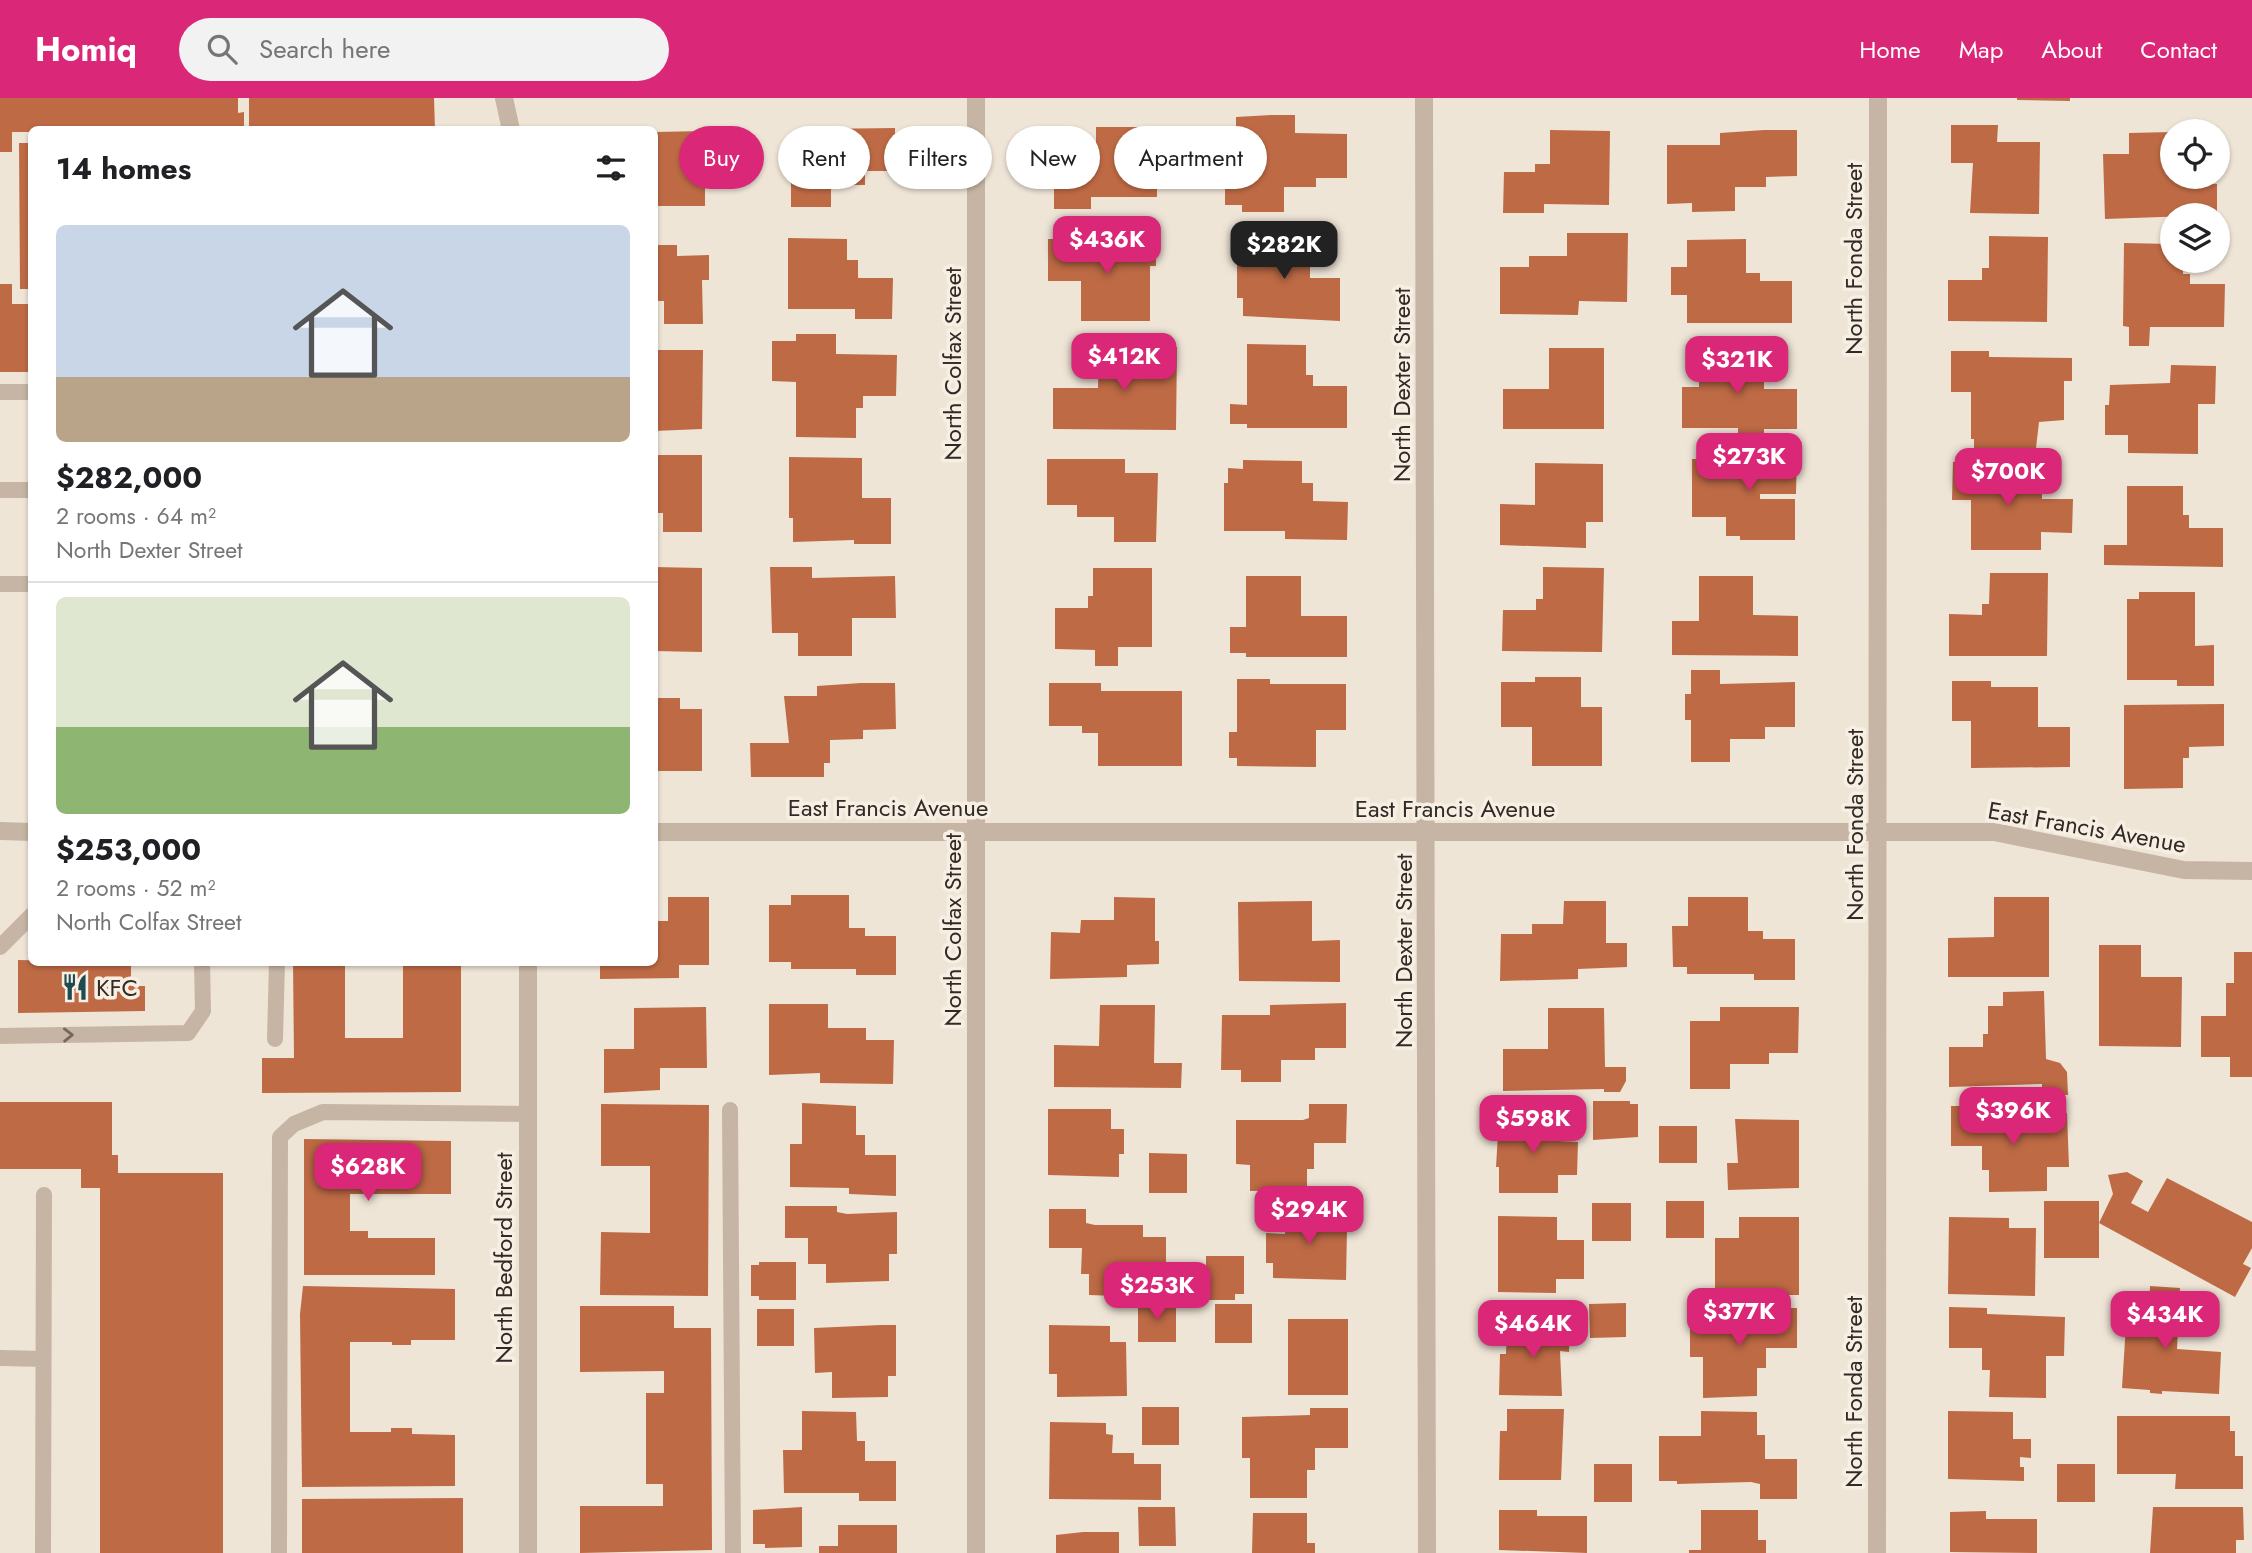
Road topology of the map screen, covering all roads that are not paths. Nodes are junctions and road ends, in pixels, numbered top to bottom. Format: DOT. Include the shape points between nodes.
graph roads {
  1 [pos="504,98"];
  2 [pos="976,98"];
  3 [pos="1424,98"];
  4 [pos="1878,98"];
  5 [pos="510,126"];
  6 [pos="0,392"];
  7 [pos="28,392"];
  8 [pos="28,489"];
  9 [pos="0,490"];
  10 [pos="0,584"];
  11 [pos="28,584"];
  12 [pos="0,831"];
  13 [pos="977,831"];
  14 [pos="28,832"];
  15 [pos="658,832"];
  16 [pos="1878,832"];
  17 [pos="1427,833"];
  18 [pos="2252,871"];
  19 [pos="28,919"];
  20 [pos="0,947"];
  21 [pos="202,966"];
  22 [pos="277,966"];
  23 [pos="528,966"];
  24 [pos="0,1036"];
  25 [pos="275,1039"];
  26 [pos="730,1110"];
  27 [pos="528,1114"];
  28 [pos="44,1195"];
  29 [pos="0,1358"];
  30 [pos="43,1359"];
  31 [pos="43,1553"];
  32 [pos="279,1553"];
  33 [pos="528,1553"];
  34 [pos="733,1553"];
  35 [pos="976,1553"];
  36 [pos="1427,1553"];
  37 [pos="1877,1553"];
  1 -- 5 [label="street"];
  2 -- 13 [label="street, North Colfax Street"];
  3 -- 17 [label="street, North Dexter Street"];
  4 -- 16 [label="street, North Fonda Street"];
  6 -- 7 [label="lane"];
  8 -- 9 [label="lane"];
  10 -- 11 [label="lane"];
  12 -- 14 [label="street"];
  13 -- 15 [label="street, East Francis Avenue"];
  13 -- 17 [label="street, East Francis Avenue"];
  13 -- 35 [label="street, North Colfax Street"];
  16 -- 17 [label="street, East Francis Avenue"];
  16 -- 18 [label="street, East Francis Avenue" via="1994,832 2184,870"];
  16 -- 37 [label="street, North Fonda Street"];
  17 -- 36 [label="street, North Dexter Street"];
  19 -- 20 [label="lane"];
  24 -- 21 [label="lane, one-way" via="188,1033 203,1012"];
  22 -- 25 [label="lane"];
  23 -- 27 [label="street, North Bedford Street"];
  26 -- 34 [label="lane"];
  27 -- 32 [label="lane" via="323,1112 294,1124 280,1137"];
  27 -- 33 [label="street, North Bedford Street"];
  28 -- 30 [label="lane"];
  29 -- 30 [label="lane"];
  30 -- 31 [label="lane"];
}
